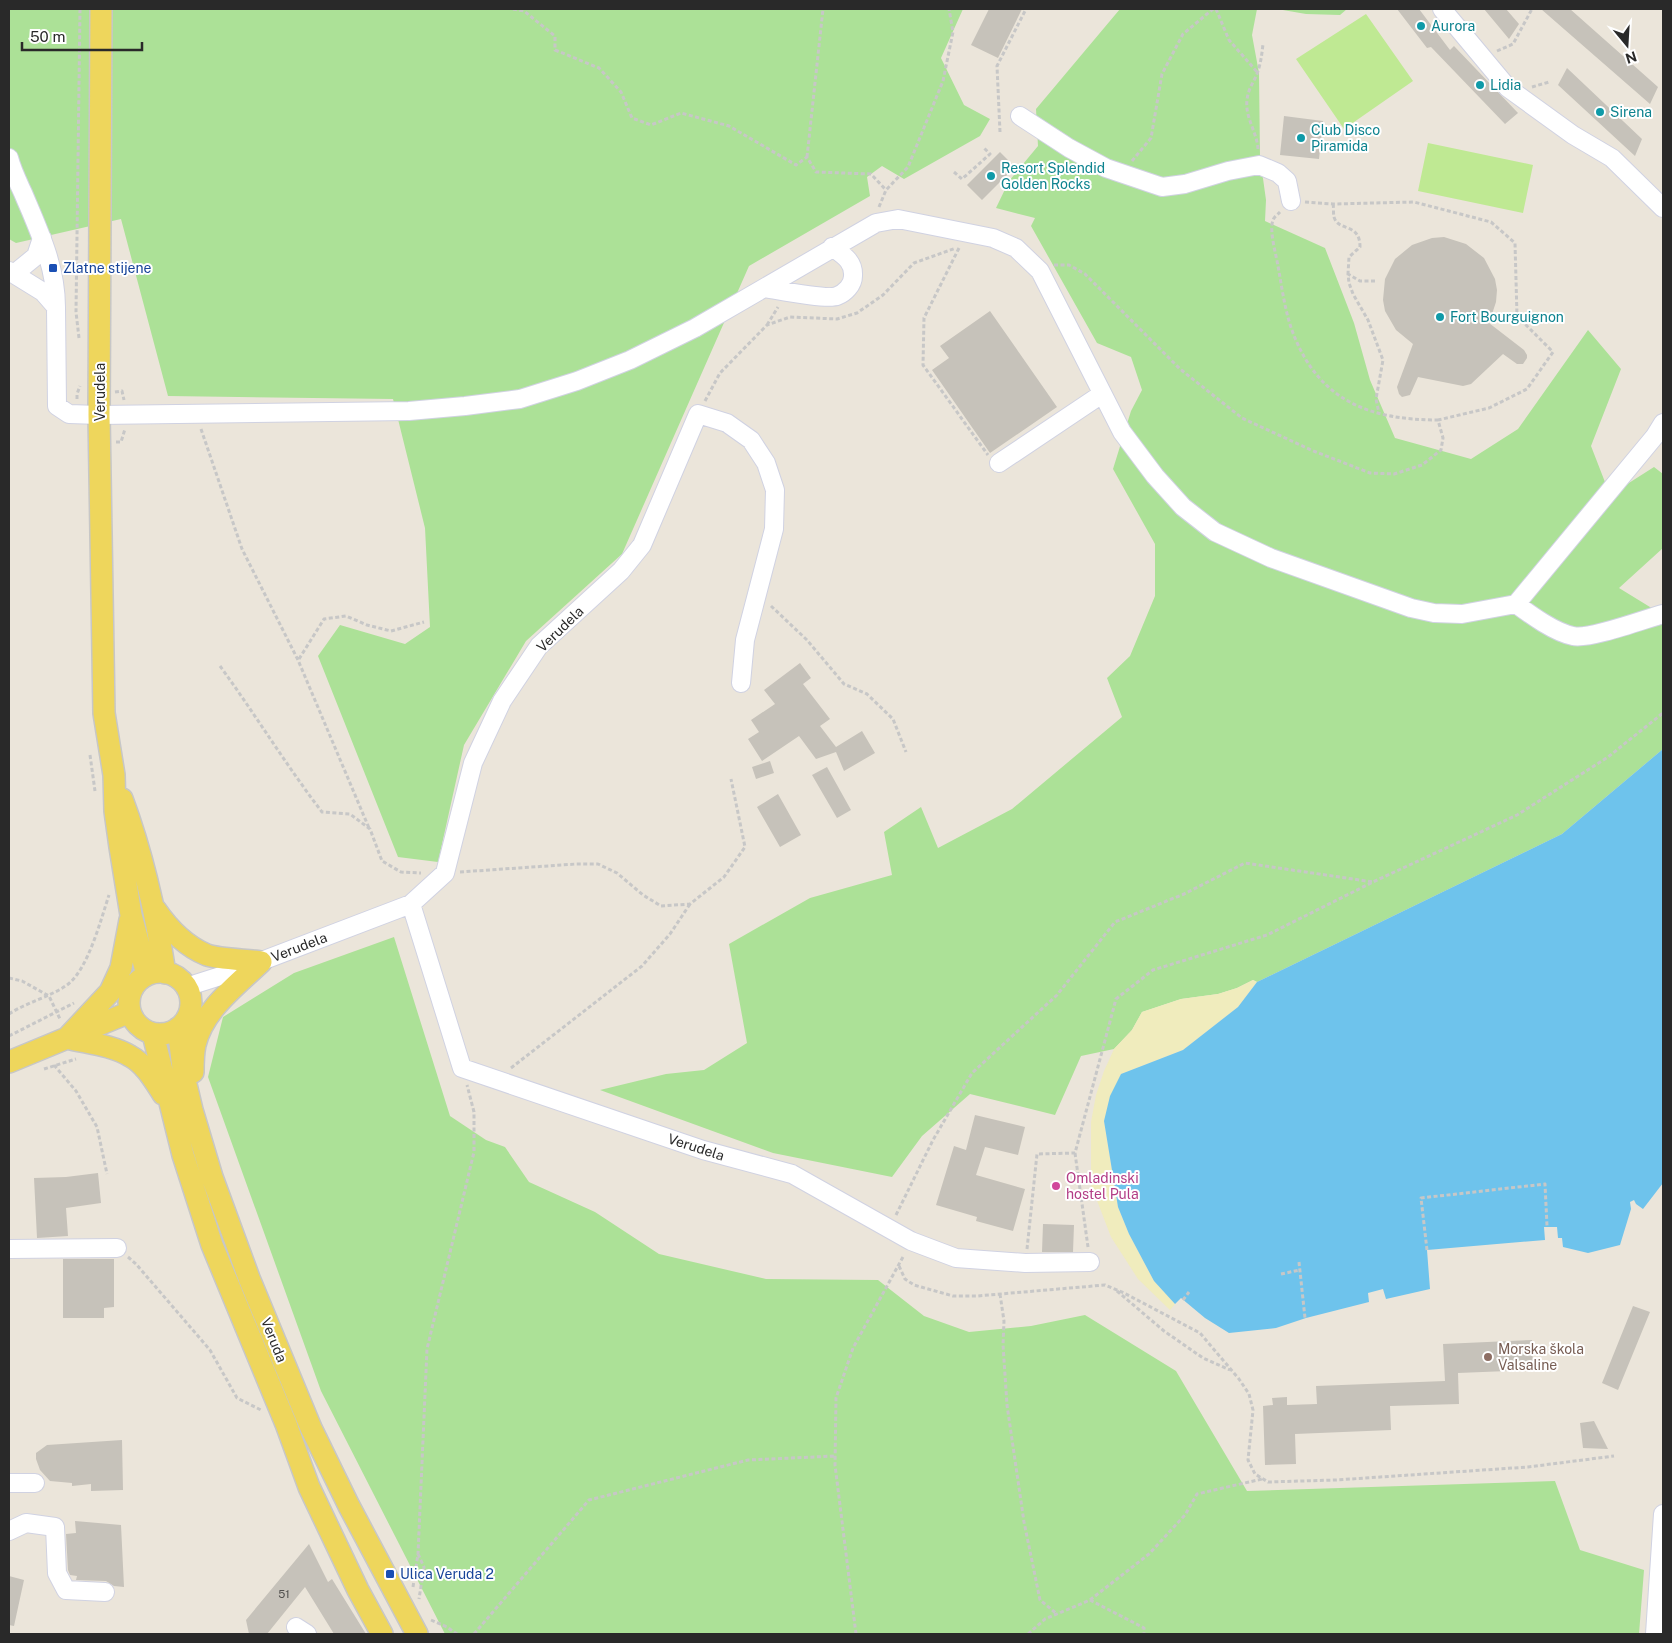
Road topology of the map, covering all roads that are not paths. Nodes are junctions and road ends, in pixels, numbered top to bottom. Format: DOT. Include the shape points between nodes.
graph roads {
  1 [pos="100,9"];
  2 [pos="1442,9"];
  3 [pos="1020,116"];
  4 [pos="9,158"];
  5 [pos="1291,201"];
  6 [pos="1663,208"];
  7 [pos="42,238"];
  8 [pos="832,247"];
  9 [pos="11,272"];
  10 [pos="764,288"];
  11 [pos="56,307"];
  12 [pos="1102,394"];
  13 [pos="99,415"];
  14 [pos="1660,432"];
  15 [pos="999,463"];
  16 [pos="1516,604"];
  17 [pos="1663,614"];
  18 [pos="741,682"];
  19 [pos="114,775"];
  20 [pos="152,903"];
  21 [pos="411,904"];
  22 [pos="131,915"];
  23 [pos="261,962"];
  24 [pos="156,974"];
  25 [pos="186,988"];
  26 [pos="130,1012"];
  27 [pos="178,1028"];
  28 [pos="153,1034"];
  29 [pos="57,1042"];
  30 [pos="9,1062"];
  31 [pos="170,1105"];
  32 [pos="192,1110"];
  33 [pos="117,1248"];
  34 [pos="9,1249"];
  35 [pos="1090,1262"];
  36 [pos="9,1483"];
  37 [pos="34,1484"];
  38 [pos="1663,1514"];
  39 [pos="9,1531"];
  40 [pos="105,1592"];
  41 [pos="413,1626"];
  42 [pos="382,1634"];
  43 [pos="1655,1634"];
  1 -- 13 [label="main road, Verudela"];
  2 -- 6 [label="street" via="1508,88 1573,135 1612,158"];
  3 -- 5 [label="street" via="1106,168 1162,187 1259,165 1287,181"];
  4 -- 7 [label="street"];
  7 -- 9 [label="street" via="36,256"];
  7 -- 11 [label="street" via="52,268"];
  8 -- 10 [label="street"];
  8 -- 10 [label="street" via="852,266 850,288 837,296"];
  8 -- 12 [label="street" via="876,222 898,219 963,240 994,238 1016,248 1040,271"];
  9 -- 11 [label="street" via="43,292"];
  10 -- 13 [label="street" via="695,328 630,360 577,381 520,398 409,411"];
  11 -- 13 [label="street" via="57,406 69,414"];
  12 -- 15 [label="street"];
  12 -- 16 [label="street" via="1122,432 1154,476 1183,507 1215,532 1271,558 1411,608 1462,614"];
  13 -- 19 [label="main road, Verudela" via="104,713"];
  14 -- 16 [label="street"];
  16 -- 17 [label="street" via="1544,624 1574,637 1600,633"];
  18 -- 21 [label="street, Verudela" via="745,640 774,529 775,490 766,463 752,440 727,423 698,414 642,545 621,571 539,646 502,701 473,763 445,873"];
  19 -- 20 [label="main road, Verudela" via="133,828"];
  19 -- 22 [label="main road, Verudela"];
  20 -- 23 [label="main road" via="182,940 208,955"];
  20 -- 24 [label="main road, Verudela" via="161,944"];
  21 -- 23 [label="street, Verudela"];
  21 -- 35 [label="street, Verudela" via="462,1068 703,1150 792,1174 911,1241 956,1258"];
  22 -- 24 [label="main road, Verudela"];
  22 -- 29 [label="main road" via="121,968 110,992"];
  23 -- 25 [label="street, Verudela"];
  23 -- 32 [label="main road" via="211,1011 204,1022 194,1047"];
  24 -- 25 [label="main road" via="181,980"];
  24 -- 26 [label="main road" via="139,980 133,987"];
  25 -- 27 [label="main road" via="190,996 189,1014"];
  26 -- 28 [label="main road" via="138,1026"];
  26 -- 29 [label="main road"];
  27 -- 28 [label="main road"];
  27 -- 32 [label="main road, Veruda"];
  28 -- 31 [label="main road, Veruda"];
  29 -- 30 [label="main road"];
  29 -- 31 [label="main road" via="107,1047 131,1056 150,1074"];
  31 -- 42 [label="main road, Veruda" via="212,1245 309,1487"];
  32 -- 41 [label="main road, Veruda" via="228,1223 311,1428"];
  33 -- 34 [label="street"];
  36 -- 37 [label="street"];
  38 -- 43 [label="street"];
  39 -- 40 [label="street" via="26,1523 55,1527 57,1573 66,1590"];
}
